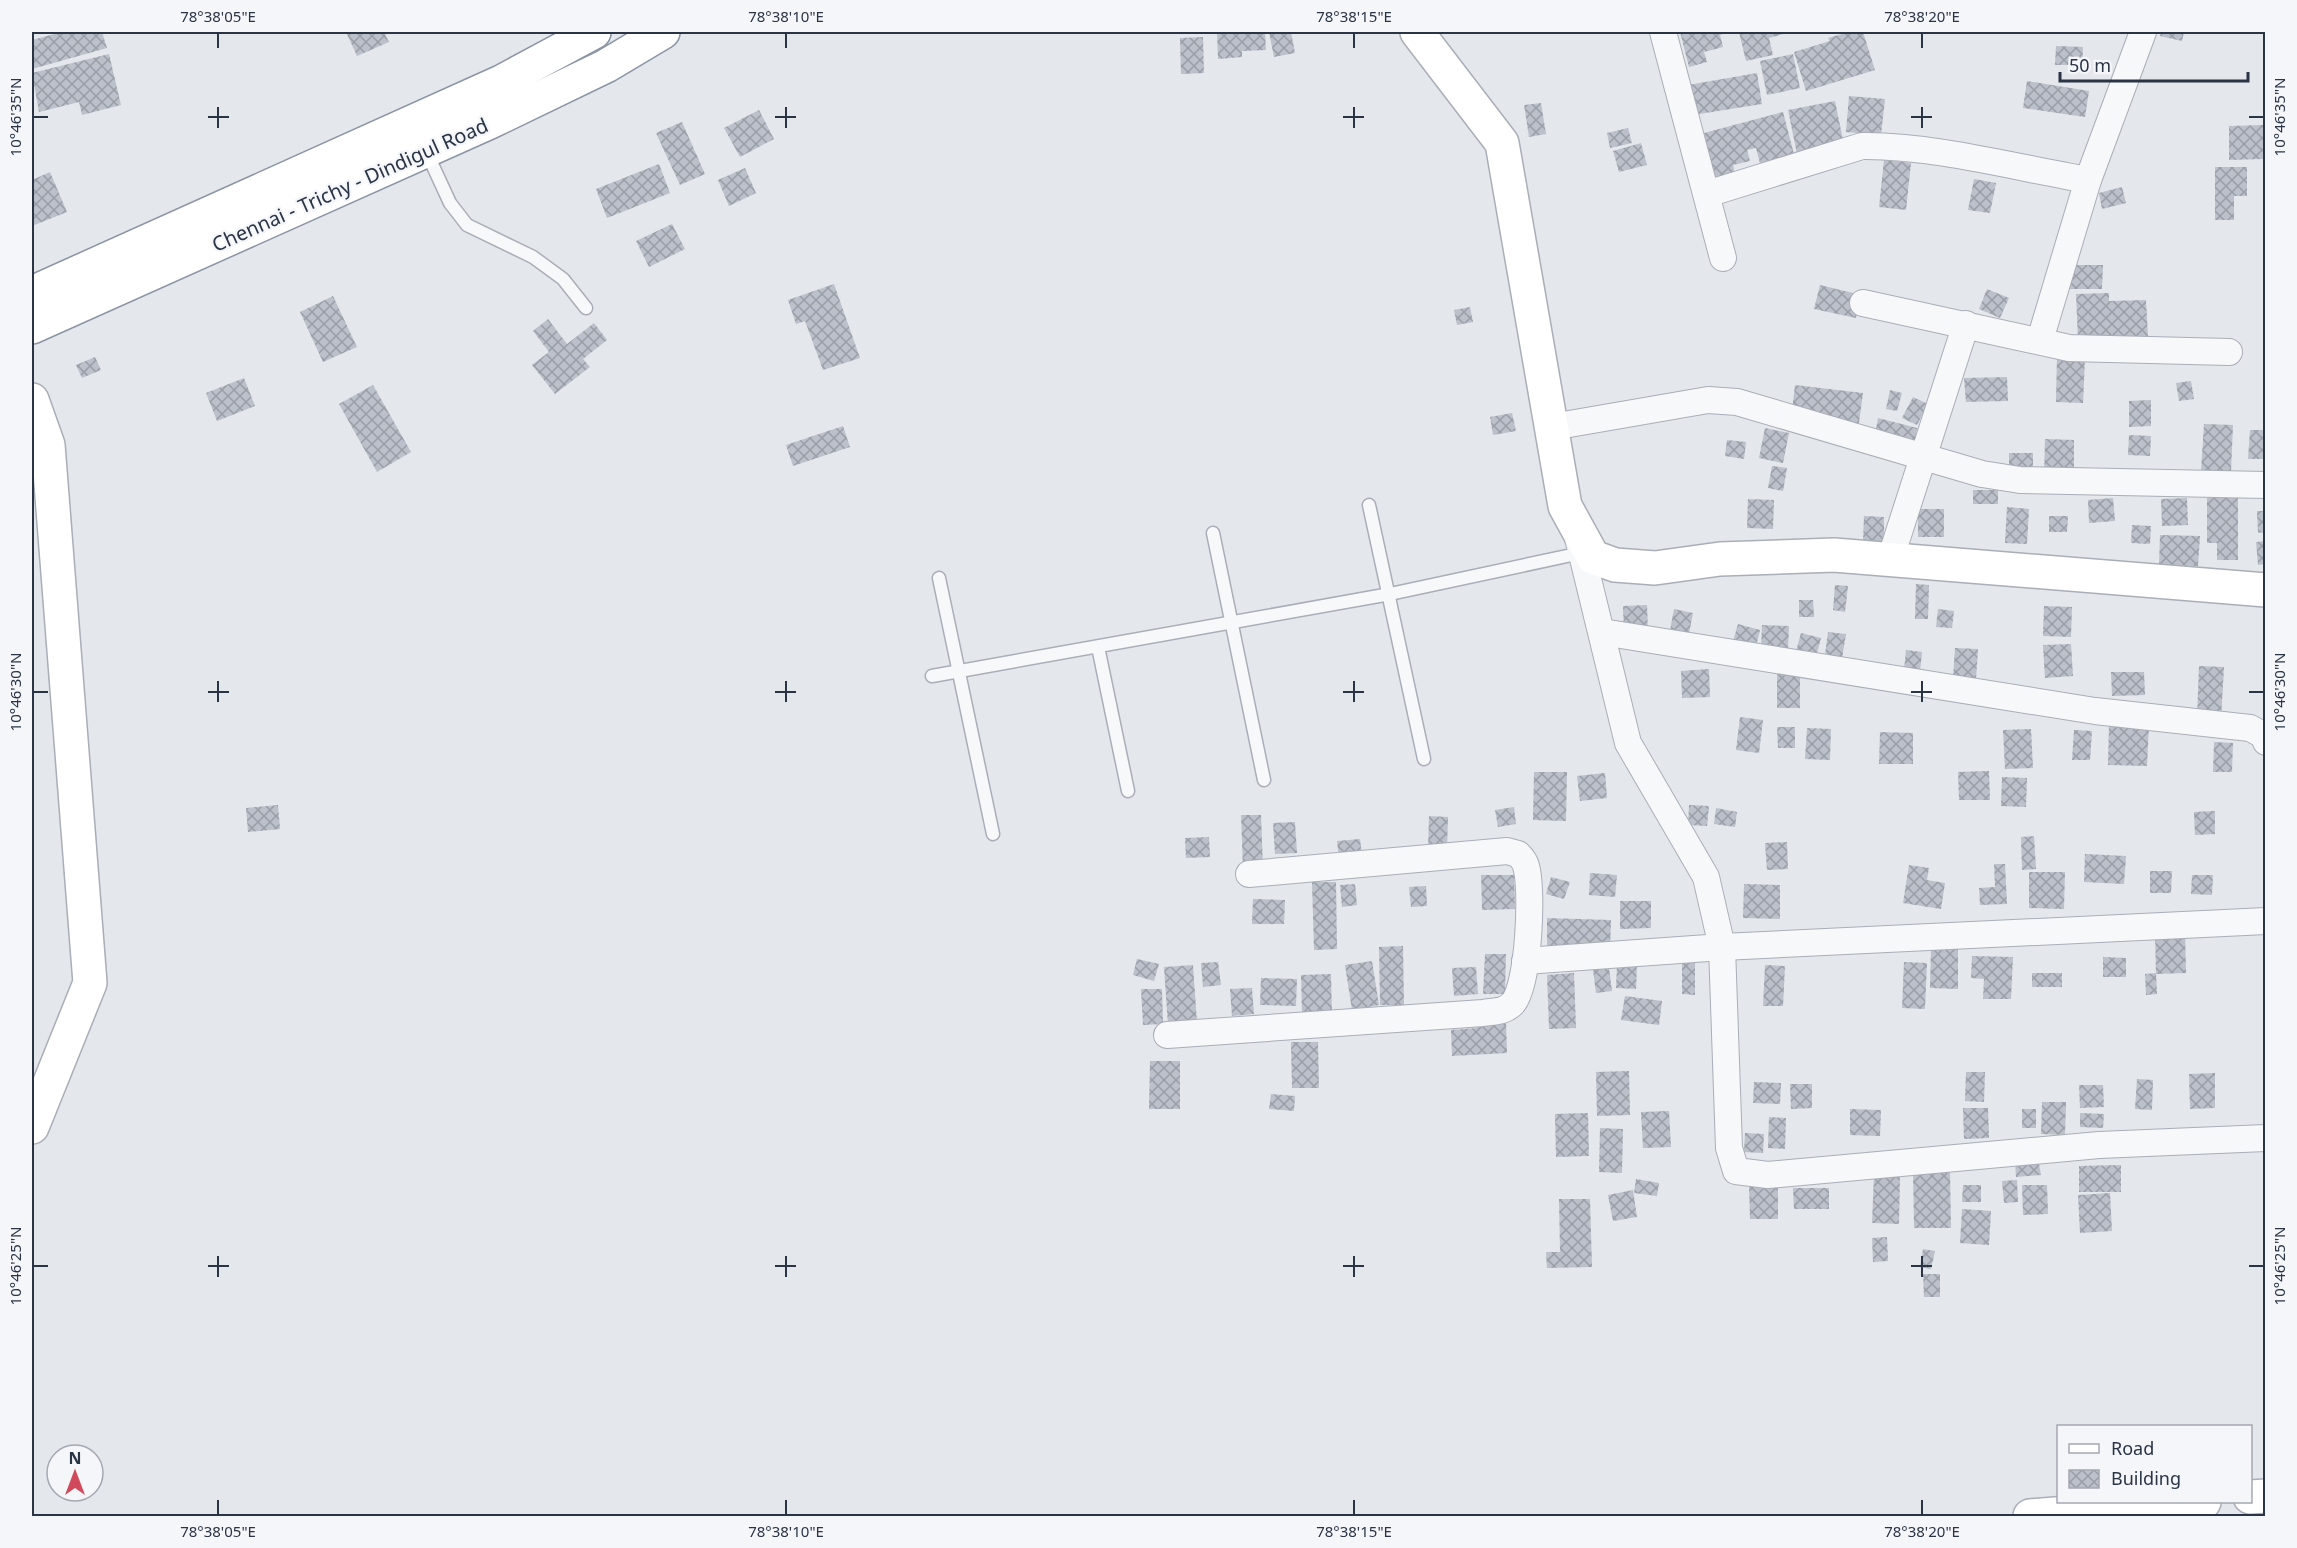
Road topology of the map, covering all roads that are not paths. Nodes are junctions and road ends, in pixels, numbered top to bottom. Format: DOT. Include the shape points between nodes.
graph roads {
  1 [pos="594,32"];
  2 [pos="663,32"];
  3 [pos="1417,32"];
  4 [pos="1663,32"];
  5 [pos="2143,32"];
  6 [pos="426,151"];
  7 [pos="2088,180"];
  8 [pos="1707,194"];
  9 [pos="1723,258"];
  10 [pos="32,293"];
  11 [pos="1863,303"];
  12 [pos="586,308"];
  13 [pos="1966,324"];
  14 [pos="32,327"];
  15 [pos="2040,340"];
  16 [pos="2229,352"];
  17 [pos="32,399"];
  18 [pos="1552,427"];
  19 [pos="1925,457"];
  20 [pos="2265,485"];
  21 [pos="1369,505"];
  22 [pos="1574,520"];
  23 [pos="1213,533"];
  24 [pos="1581,553"];
  25 [pos="1890,560"];
  26 [pos="939,579"];
  27 [pos="2265,590"];
  28 [pos="1390,594"];
  29 [pos="1232,622"];
  30 [pos="1602,632"];
  31 [pos="1098,647"];
  32 [pos="957,672"];
  33 [pos="932,676"];
  34 [pos="2265,742"];
  35 [pos="1424,759"];
  36 [pos="1264,780"];
  37 [pos="1128,791"];
  38 [pos="993,834"];
  39 [pos="1250,874"];
  40 [pos="2265,921"];
  41 [pos="1722,947"];
  42 [pos="1525,961"];
  43 [pos="1167,1035"];
  44 [pos="32,1127"];
  45 [pos="2265,1138"];
  46 [pos="2192,1503"];
  47 [pos="2030,1516"];
  1 -- 10 [label="main road, Chennai - Trichy - Dindigul Road" via="501,82"];
  2 -- 6 [label="main road, Chennai - Trichy - Dindigul Road" via="606,66"];
  3 -- 18 [label="main road" via="1502,143"];
  4 -- 8 [label="street"];
  5 -- 7 [label="street"];
  6 -- 12 [label="lane" via="450,203 467,225 533,257 563,279"];
  6 -- 14 [label="main road, Chennai - Trichy - Dindigul Road"];
  7 -- 8 [label="street" via="1927,152 1862,146"];
  7 -- 15 [label="street"];
  8 -- 9 [label="street"];
  11 -- 13 [label="street"];
  13 -- 15 [label="street"];
  13 -- 19 [label="street"];
  15 -- 16 [label="street" via="2069,348"];
  17 -- 44 [label="main road" via="48,445 90,983"];
  18 -- 19 [label="street" via="1708,400 1737,402"];
  18 -- 22 [label="main road" via="1565,506"];
  19 -- 20 [label="street" via="1982,474 2020,480"];
  19 -- 25 [label="street"];
  21 -- 28 [label="lane"];
  22 -- 24 [label="street"];
  22 -- 25 [label="main road" via="1593,557 1614,565 1655,568 1795,555"];
  23 -- 29 [label="lane"];
  24 -- 28 [label="lane"];
  24 -- 30 [label="street"];
  25 -- 27 [label="main road"];
  26 -- 32 [label="lane"];
  28 -- 29 [label="lane"];
  28 -- 35 [label="lane"];
  29 -- 31 [label="lane"];
  29 -- 36 [label="lane"];
  30 -- 34 [label="street" via="2095,711 2250,728 2263,735"];
  30 -- 41 [label="street" via="1628,743 1706,877"];
  31 -- 32 [label="lane"];
  31 -- 37 [label="lane"];
  32 -- 33 [label="lane"];
  32 -- 38 [label="lane"];
  39 -- 42 [label="street" via="1507,851 1518,854 1526,865 1529,895"];
  40 -- 41 [label="street"];
  41 -- 42 [label="street"];
  41 -- 45 [label="street" via="1729,1148 1736,1171 1768,1175 2099,1145"];
  42 -- 43 [label="street" via="1515,1001 1505,1010"];
  46 -- 47 [label="main road"];
}
